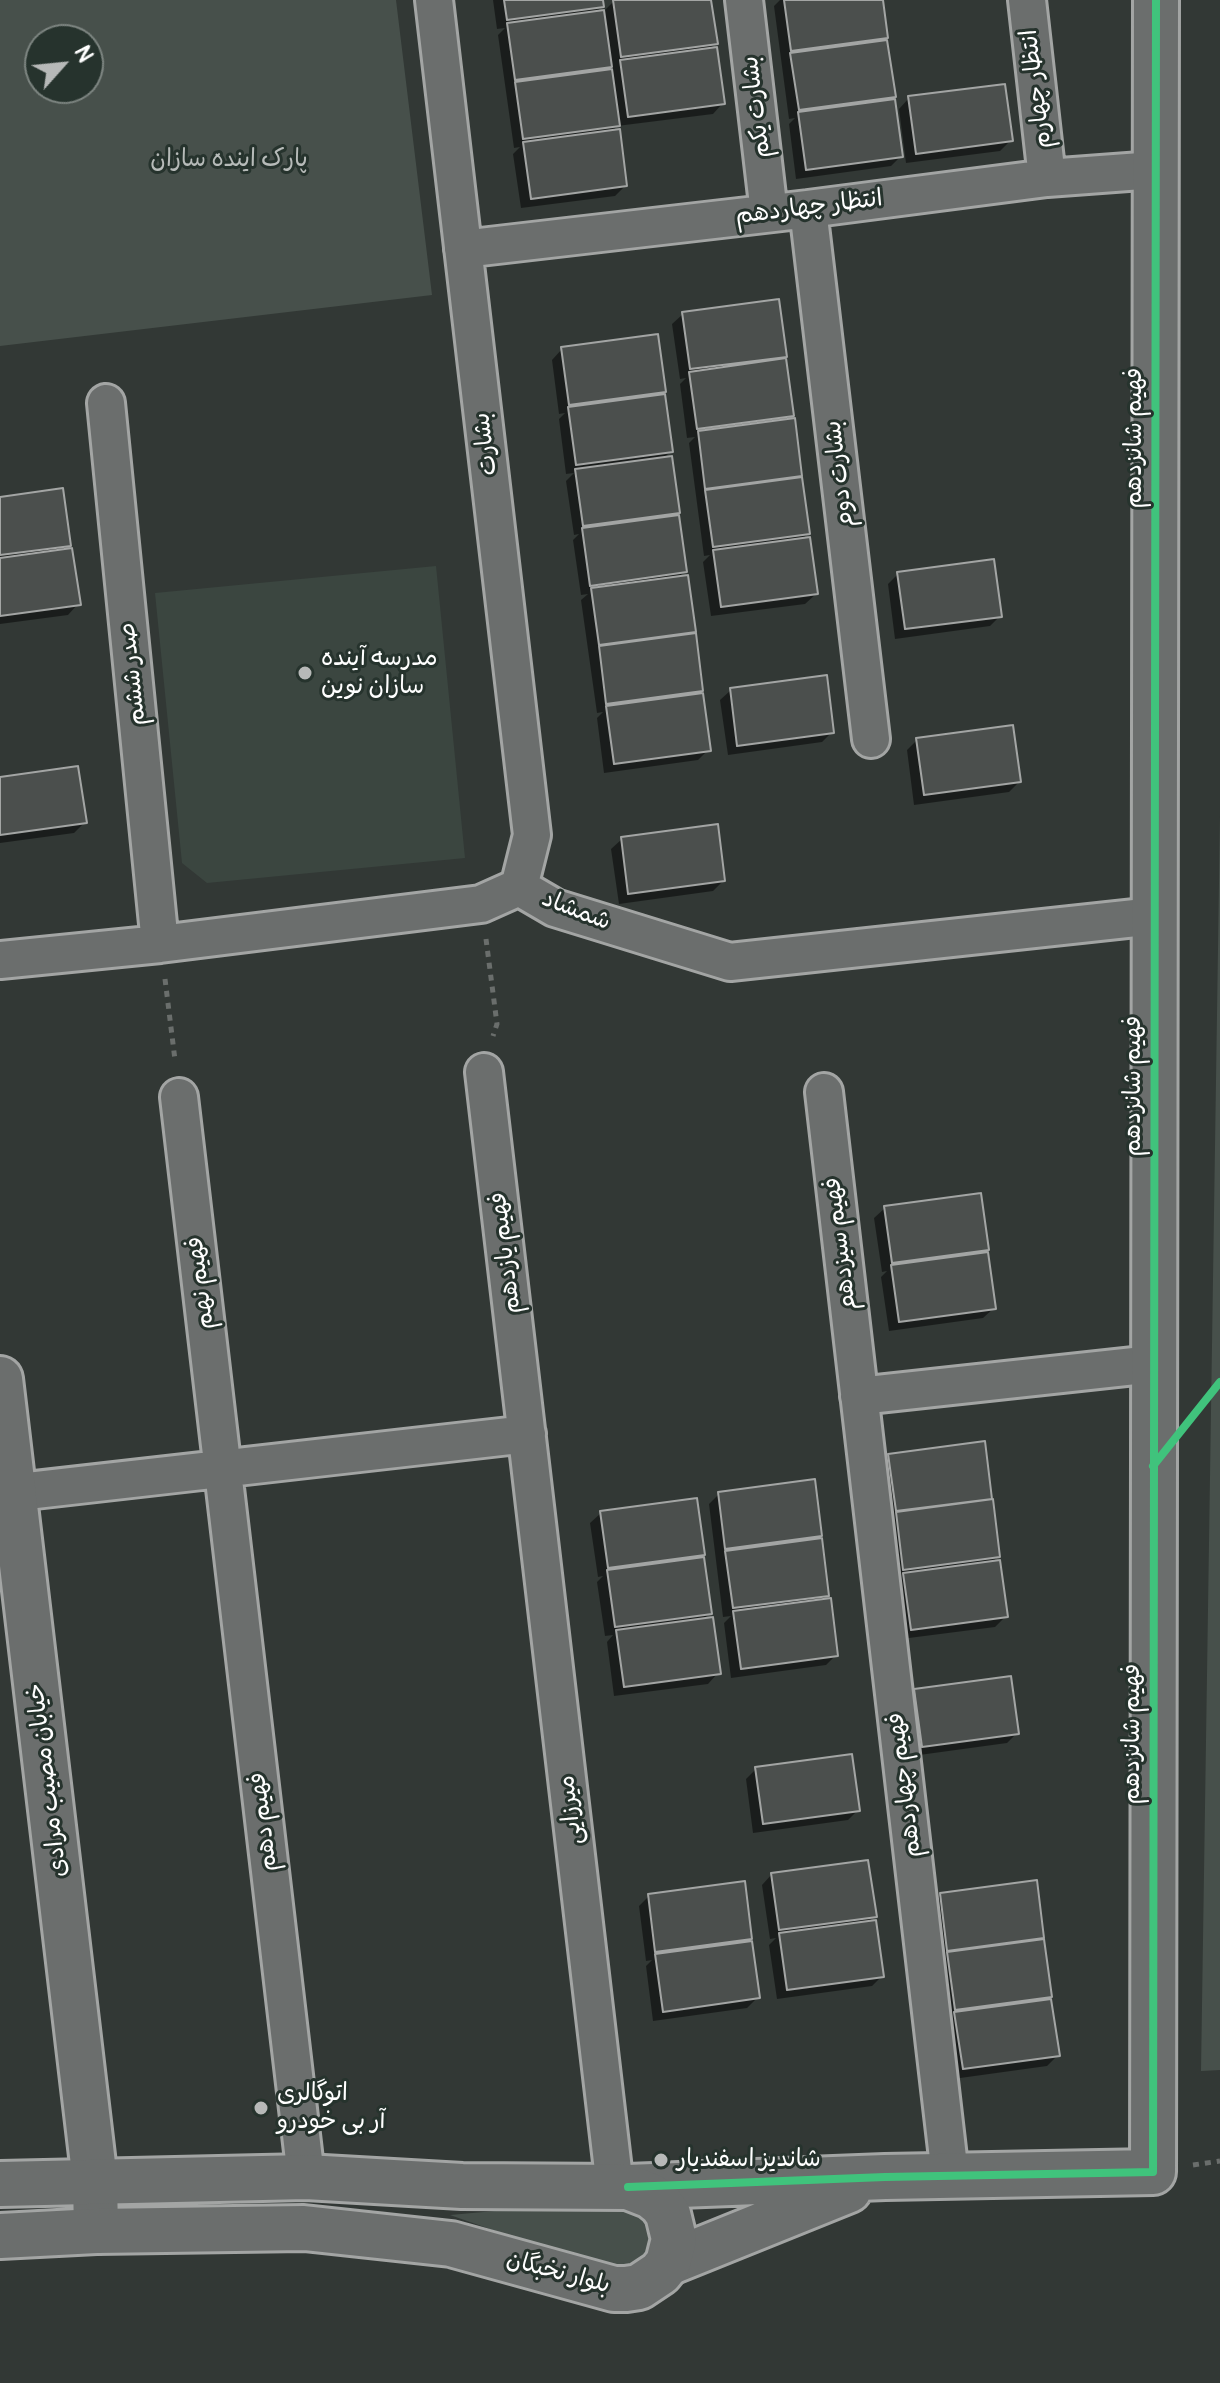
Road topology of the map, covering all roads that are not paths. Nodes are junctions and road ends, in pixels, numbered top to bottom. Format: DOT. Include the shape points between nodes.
graph roads {
  1 [pos="434,0"];
  2 [pos="744,0"];
  3 [pos="1027,0"];
  4 [pos="1156,0"];
  5 [pos="1155,170"];
  6 [pos="1047,178"];
  7 [pos="808,209"];
  8 [pos="769,213"];
  9 [pos="463,249"];
  10 [pos="106,403"];
  11 [pos="871,739"];
  12 [pos="519,887"];
  13 [pos="1154,916"];
  14 [pos="160,944"];
  15 [pos="0,960"];
  16 [pos="484,1072"];
  17 [pos="824,1092"];
  18 [pos="179,1097"];
  19 [pos="1153,1364"];
  20 [pos="0,1379"];
  21 [pos="859,1396"];
  22 [pos="527,1434"];
  23 [pos="223,1468"];
  24 [pos="7,1493"];
  25 [pos="950,2175"];
  26 [pos="306,2177"];
  27 [pos="885,2177"];
  28 [pos="95,2181"];
  29 [pos="0,2184"];
  30 [pos="622,2187"];
  31 [pos="96,2231"];
  32 [pos="0,2236"];
  33 [pos="668,2263"];
  1 -- 9 [label="street, بشارت"];
  2 -- 8 [label="street, بشارت یکم"];
  3 -- 6 [label="street, انتظار چهارم"];
  4 -- 5 [label="street, فهیم شانزدهم"];
  5 -- 6 [label="street, انتظار چهاردهم"];
  5 -- 13 [label="street, فهیم شانزدهم"];
  6 -- 7 [label="street, انتظار چهاردهم"];
  7 -- 8 [label="street, انتظار چهاردهم"];
  7 -- 11 [label="street, بشارت دوم"];
  8 -- 9 [label="street, انتظار چهاردهم"];
  9 -- 12 [label="street, بشارت" via="532,835"];
  10 -- 14 [label="street, صدر ششم"];
  12 -- 13 [label="street, شمشاد" via="555,908 730,962"];
  12 -- 14 [label="street, شمشاد" via="481,904"];
  13 -- 19 [label="street, فهیم شانزدهم"];
  14 -- 15 [label="street, شمشاد"];
  16 -- 22 [label="street, فهیم یازدهم"];
  17 -- 21 [label="street, فهیم سیزدهم"];
  18 -- 23 [label="street, فهیم نهم"];
  19 -- 21 [label="street"];
  19 -- 25 [label="street, فهیم شانزدهم" via="1153,2172"];
  20 -- 24 [label="street, خیابان مصیب مرادی"];
  21 -- 25 [label="street, فهیم چهاردهم"];
  22 -- 23 [label="street"];
  22 -- 30 [label="street, میرزایی"];
  23 -- 24 [label="street"];
  23 -- 26 [label="street, فهیم دهم"];
  24 -- 28 [label="street, خیابان مصیب مرادی"];
  25 -- 27 [label="street"];
  26 -- 28 [label="street"];
  26 -- 30 [label="street" via="462,2186"];
  27 -- 30 [label="street"];
  27 -- 33 [label="street, بلوار نخبگان"];
  28 -- 29 [label="street"];
  28 -- 31 [label="street, خیابان مصیب مرادی"];
  30 -- 33 [label="street" via="651,2196 668,2214 674,2239"];
  31 -- 32 [label="street, بلوار نخبگان"];
  31 -- 33 [label="street, بلوار نخبگان" via="304,2228 451,2244 614,2289 639,2287"];
}
